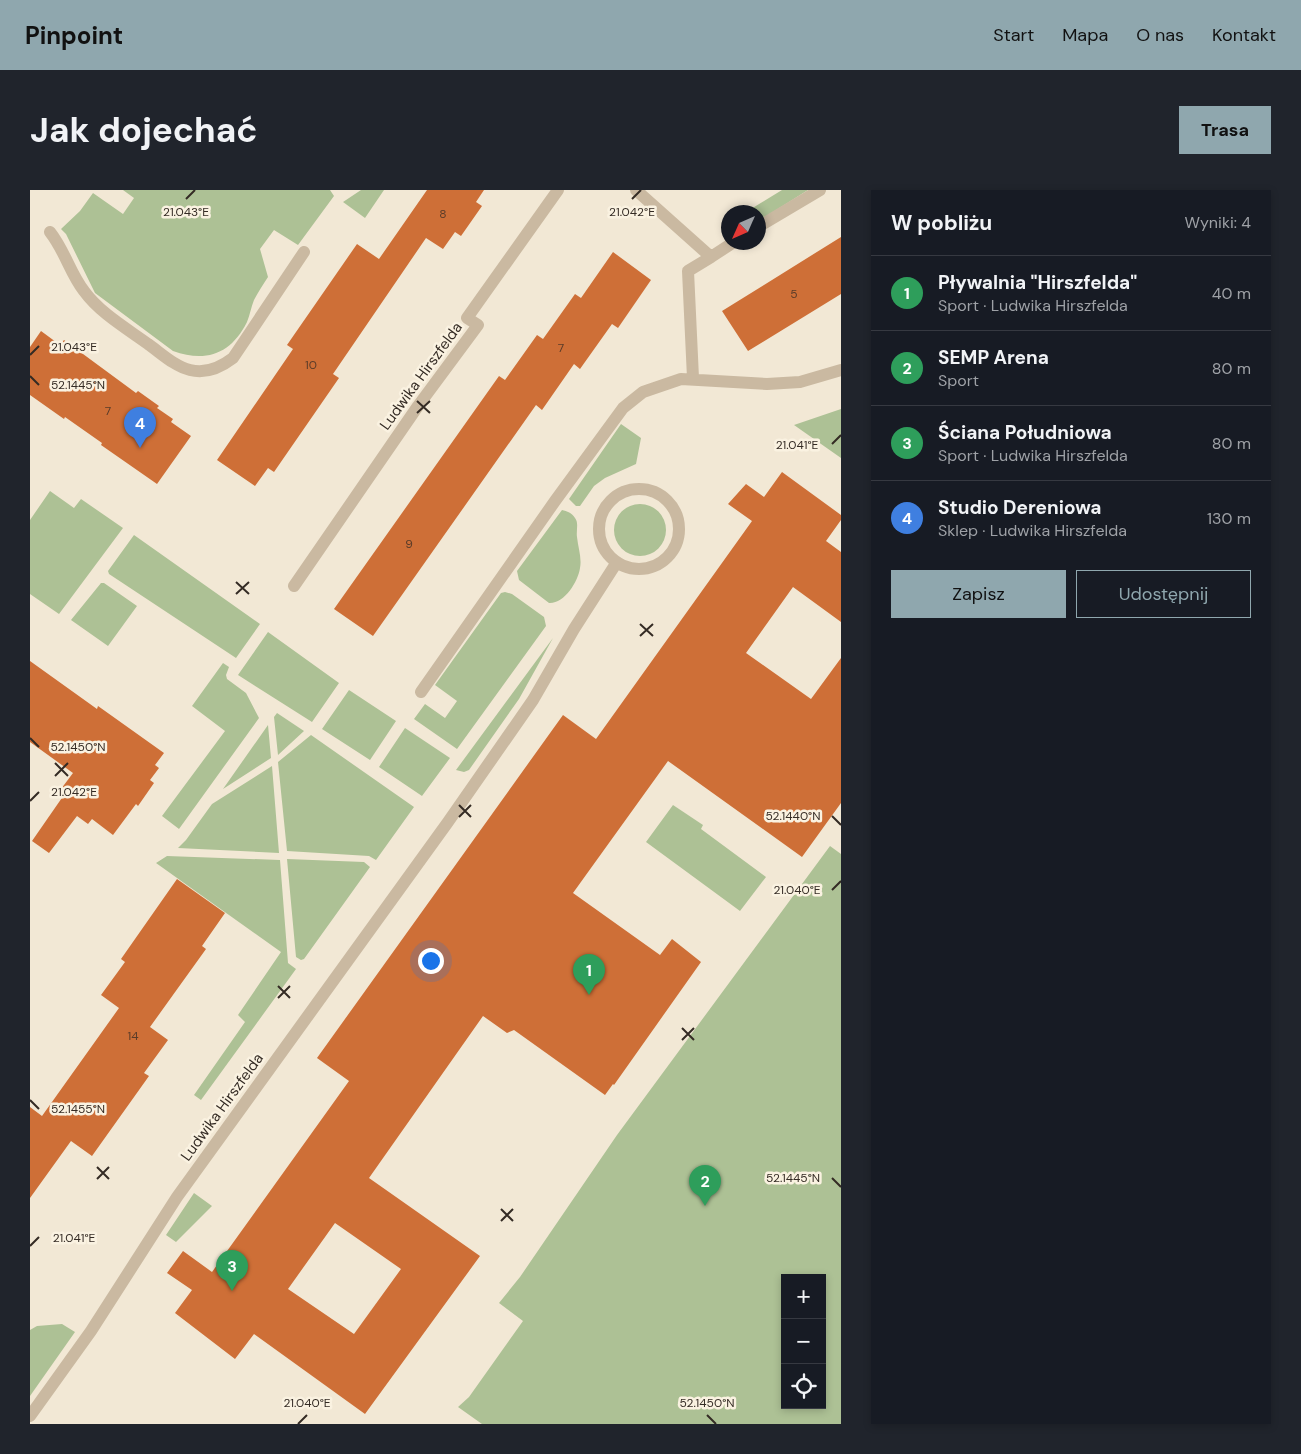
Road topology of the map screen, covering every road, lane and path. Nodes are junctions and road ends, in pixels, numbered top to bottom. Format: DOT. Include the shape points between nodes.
graph roads {
  1 [pos="558,190"];
  2 [pos="636,190"];
  3 [pos="820,190"];
  4 [pos="766,222"];
  5 [pos="50,232"];
  6 [pos="722,250"];
  7 [pos="304,252"];
  8 [pos="711,257"];
  9 [pos="841,370"];
  10 [pos="693,378"];
  11 [pos="617,562"];
  12 [pos="294,586"];
  13 [pos="421,692"];
  14 [pos="30,1416"];
  1 -- 12 [label="street, Ludwika Hirszfelda" via="467,318 478,326 418,406"];
  2 -- 8 [label="street"];
  3 -- 4 [label="street"];
  5 -- 7 [label="street" via="90,300 174,363 200,371 218,368 233,358"];
  6 -- 8 [label="street"];
  8 -- 10 [label="street" via="688,271"];
  9 -- 10 [label="street" via="824,376 767,384"];
  10 -- 13 [label="street" via="680,379 643,392 623,408"];
  11 -- 11 [label="street" via="631,568 649,568 671,554 678,537 678,519 662,498 646,491 630,491 616,497 606,508 600,523 600,538 606,552"];
  11 -- 14 [label="street, Ludwika Hirszfelda" via="532,700 448,822 177,1197 91,1331"];
}
